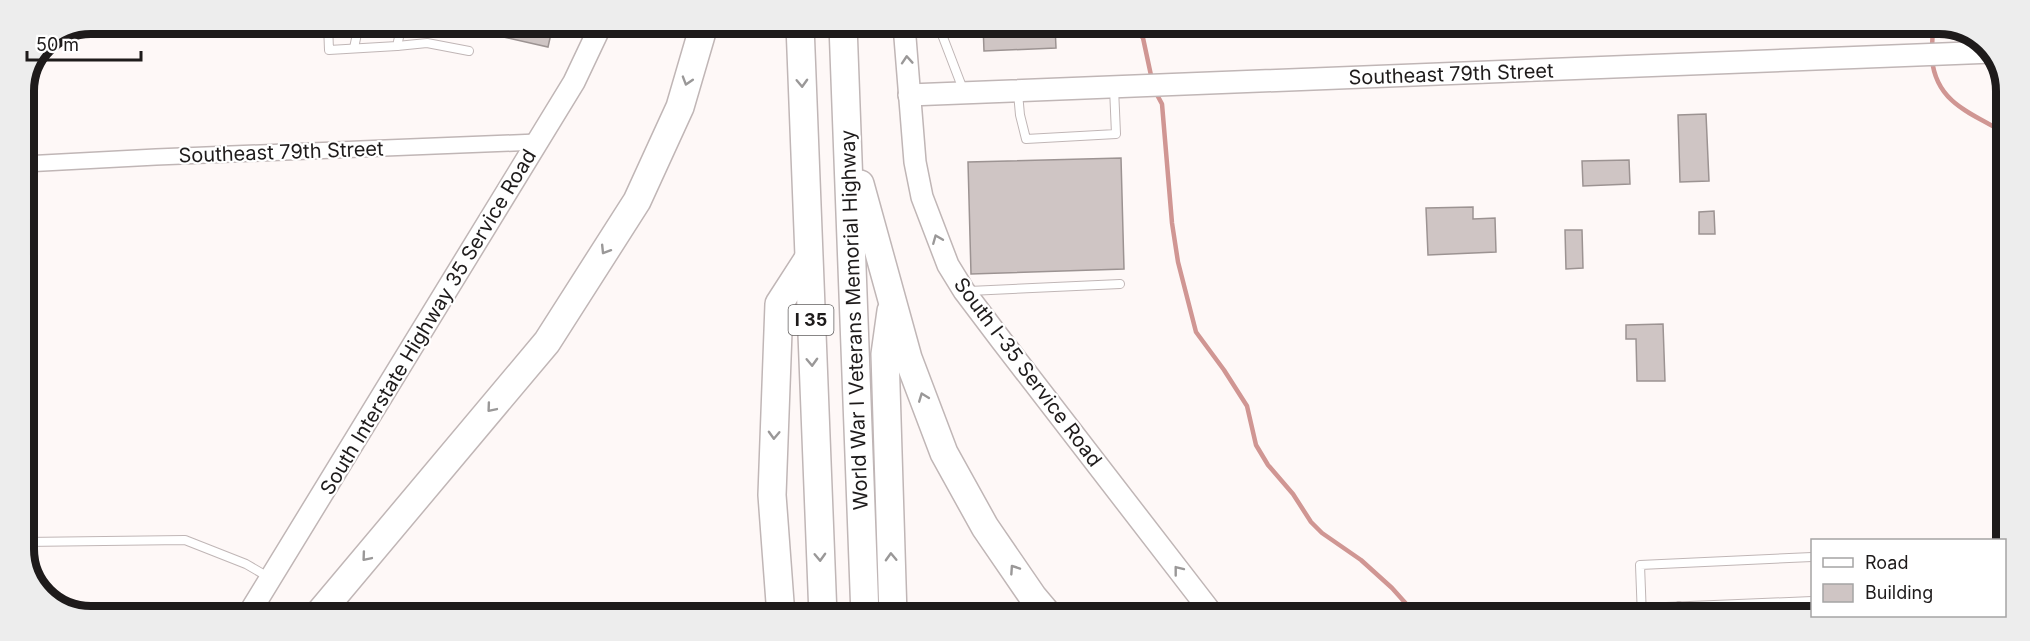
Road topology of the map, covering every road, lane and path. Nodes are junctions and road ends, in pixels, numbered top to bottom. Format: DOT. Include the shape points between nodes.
graph roads {
  1 [pos="329,34"];
  2 [pos="358,34"];
  3 [pos="400,34"];
  4 [pos="597,34"];
  5 [pos="701,34"];
  6 [pos="800,34"];
  7 [pos="843,34"];
  8 [pos="905,34"];
  9 [pos="942,34"];
  10 [pos="397,46"];
  11 [pos="354,48"];
  12 [pos="469,51"];
  13 [pos="1980,53"];
  14 [pos="1114,87"];
  15 [pos="1018,90"];
  16 [pos="964,92"];
  17 [pos="909,95"];
  18 [pos="848,139"];
  19 [pos="537,142"];
  20 [pos="34,163"];
  21 [pos="808,260"];
  22 [pos="1120,284"];
  23 [pos="964,291"];
  24 [pos="892,303"];
  25 [pos="35,542"];
  26 [pos="1811,557"];
  27 [pos="271,579"];
  28 [pos="1811,602"];
  29 [pos="254,606"];
  30 [pos="326,606"];
  31 [pos="780,606"];
  32 [pos="823,606"];
  33 [pos="865,606"];
  34 [pos="893,606"];
  35 [pos="1041,606"];
  36 [pos="1206,606"];
  37 [pos="1642,606"];
  38 [pos="1679,606"];
  1 -- 11 [label="lane" via="330,50"];
  2 -- 11 [label="lane"];
  3 -- 10 [label="lane"];
  4 -- 19 [label="street, South Interstate Highway 35 Service Road" via="574,82"];
  5 -- 30 [label="highway, one-way" via="680,107 636,201 547,342"];
  6 -- 21 [label="highway, I 35, one-way"];
  7 -- 18 [label="highway, World War I Veterans Memorial Highway / I 35"];
  17 -- 8 [label="street, South I-35 Service Road, one-way"];
  9 -- 16 [label="lane"];
  10 -- 11 [label="lane"];
  10 -- 12 [label="lane" via="427,43"];
  13 -- 14 [label="street, Southeast 79th Street"];
  14 -- 15 [label="street, Southeast 79th Street"];
  14 -- 15 [label="lane" via="1116,134 1026,139"];
  15 -- 16 [label="street, Southeast 79th Street"];
  16 -- 17 [label="street, Southeast 79th Street"];
  23 -- 17 [label="street, South I-35 Service Road, one-way" via="948,265 922,197"];
  18 -- 24 [label="highway"];
  18 -- 33 [label="highway, World War I Veterans Memorial Highway / I 35"];
  19 -- 20 [label="street, Southeast 79th Street"];
  19 -- 27 [label="street, South Interstate Highway 35 Service Road"];
  21 -- 31 [label="highway, one-way" via="779,304 772,495"];
  21 -- 32 [label="highway, I 35, one-way"];
  22 -- 23 [label="lane"];
  36 -- 23 [label="street, South I-35 Service Road, one-way"];
  34 -- 24 [label="highway, one-way" via="885,354"];
  35 -- 24 [label="highway, one-way" via="985,527 944,453"];
  25 -- 27 [label="lane" via="185,540 246,564"];
  26 -- 37 [label="lane" via="1640,565"];
  27 -- 29 [label="street, South Interstate Highway 35 Service Road"];
  28 -- 38 [label="lane"];
}
